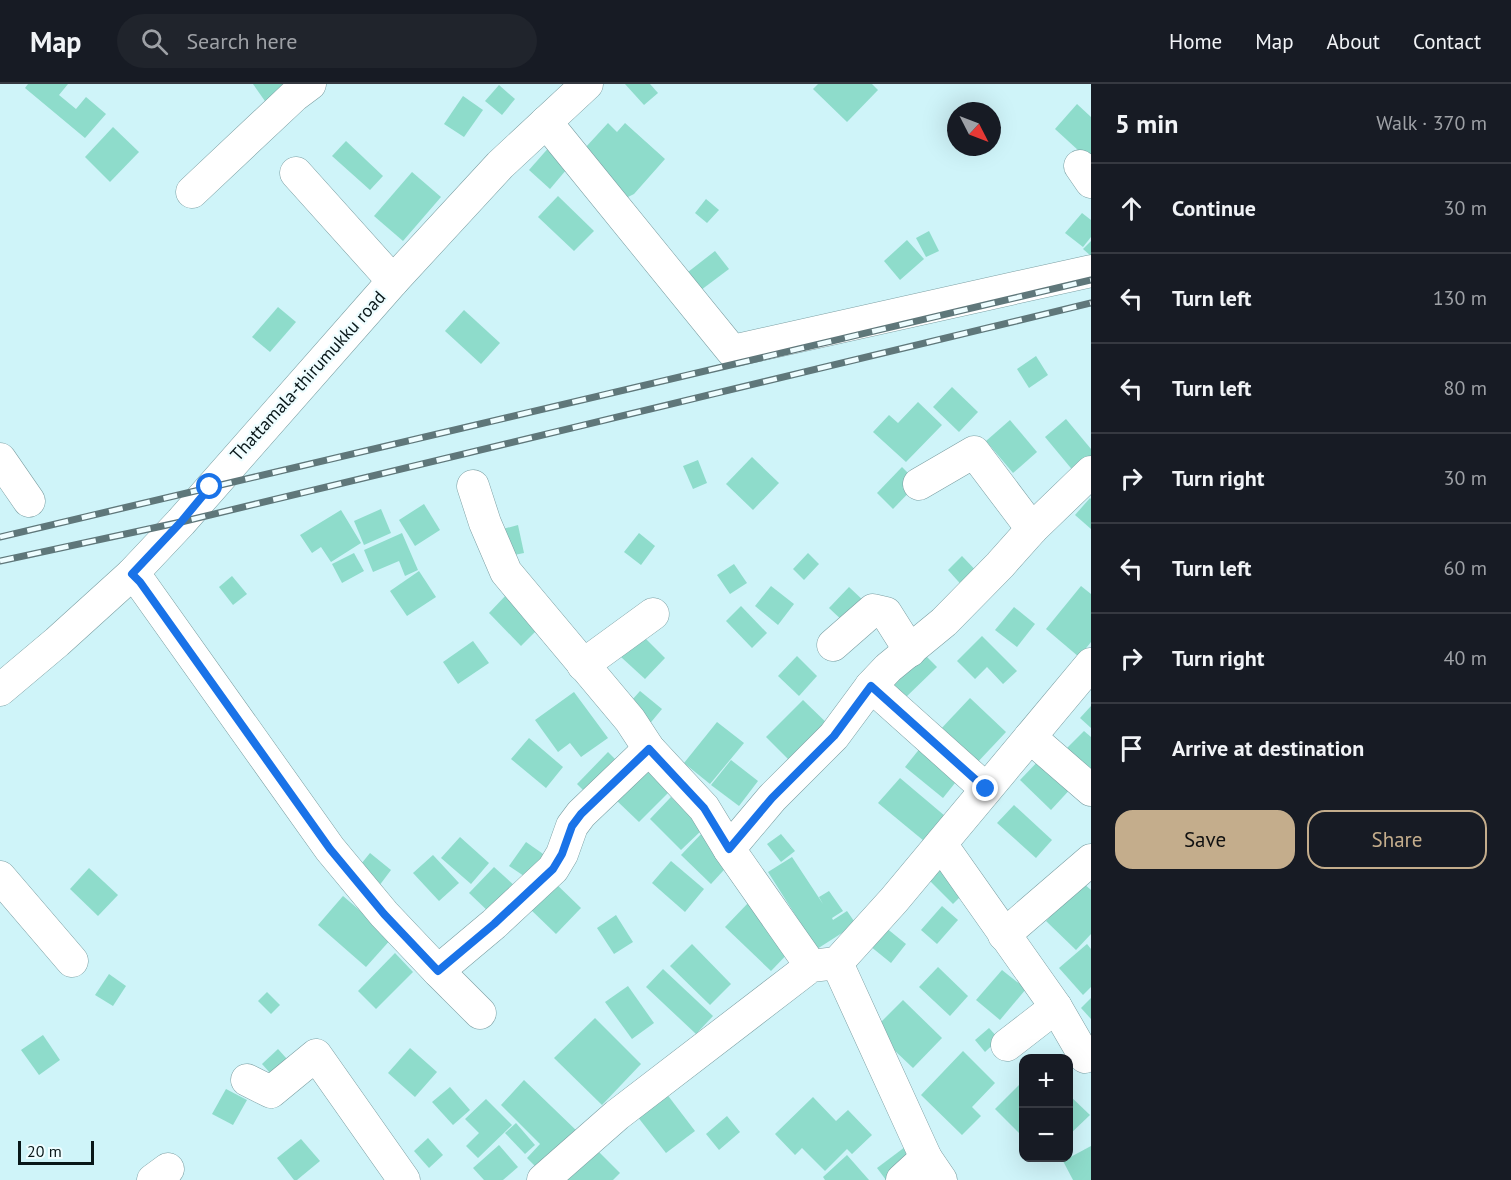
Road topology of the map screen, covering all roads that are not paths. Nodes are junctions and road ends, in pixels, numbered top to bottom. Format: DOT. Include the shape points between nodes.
graph roads {
  1 [pos="310,84"];
  2 [pos="587,84"];
  3 [pos="546,122"];
  4 [pos="296,173"];
  5 [pos="192,192"];
  6 [pos="1091,271"];
  7 [pos="393,281"];
  8 [pos="0,459"];
  9 [pos="1091,472"];
  10 [pos="919,484"];
  11 [pos="473,486"];
  12 [pos="28,501"];
  13 [pos="1032,529"];
  14 [pos="132,574"];
  15 [pos="653,614"];
  16 [pos="833,645"];
  17 [pos="910,651"];
  18 [pos="1091,664"];
  19 [pos="583,665"];
  20 [pos="871,686"];
  21 [pos="0,690"];
  22 [pos="1030,737"];
  23 [pos="649,749"];
  24 [pos="986,789"];
  25 [pos="1091,790"];
  26 [pos="941,844"];
  27 [pos="729,849"];
  28 [pos="1091,860"];
  29 [pos="0,877"];
  30 [pos="1004,935"];
  31 [pos="72,961"];
  32 [pos="824,965"];
  33 [pos="438,971"];
  34 [pos="1056,1007"];
  35 [pos="480,1013"];
  36 [pos="1007,1045"];
  37 [pos="1091,1052"];
  38 [pos="247,1080"];
  39 [pos="934,1169"];
  40 [pos="550,1178"];
  41 [pos="404,1180"];
  42 [pos="902,1180"];
  1 -- 5 [label="street"];
  2 -- 3 [label="street, Thattamala-thirumukku road"];
  3 -- 6 [label="street" via="732,351"];
  3 -- 7 [label="street, Thattamala-thirumukku road" via="500,165"];
  4 -- 7 [label="street"];
  7 -- 14 [label="street, Thattamala-thirumukku road"];
  8 -- 12 [label="street"];
  9 -- 13 [label="street"];
  10 -- 13 [label="street" via="974,452"];
  11 -- 19 [label="street" via="506,572"];
  13 -- 17 [label="street" via="952,614"];
  14 -- 21 [label="street, Thattamala-thirumukku road"];
  14 -- 33 [label="street" via="330,849"];
  15 -- 19 [label="street"];
  16 -- 17 [label="street" via="873,610 886,613"];
  17 -- 20 [label="street"];
  18 -- 22 [label="street"];
  19 -- 23 [label="street"];
  20 -- 24 [label="street"];
  20 -- 27 [label="street" via="834,736 772,798"];
  22 -- 24 [label="street"];
  22 -- 25 [label="street"];
  23 -- 27 [label="street" via="704,808"];
  23 -- 33 [label="street" via="581,814 553,869"];
  24 -- 26 [label="street"];
  26 -- 30 [label="street"];
  26 -- 32 [label="street" via="894,900"];
  27 -- 32 [label="street"];
  28 -- 30 [label="street"];
  29 -- 31 [label="street"];
  30 -- 34 [label="street"];
  32 -- 39 [label="street"];
  32 -- 40 [label="street" via="617,1115"];
  33 -- 35 [label="street"];
  34 -- 36 [label="street"];
  34 -- 37 [label="street" via="1085,1057"];
  38 -- 41 [label="street" via="271,1092 316,1055"];
  39 -- 42 [label="street"];
}
